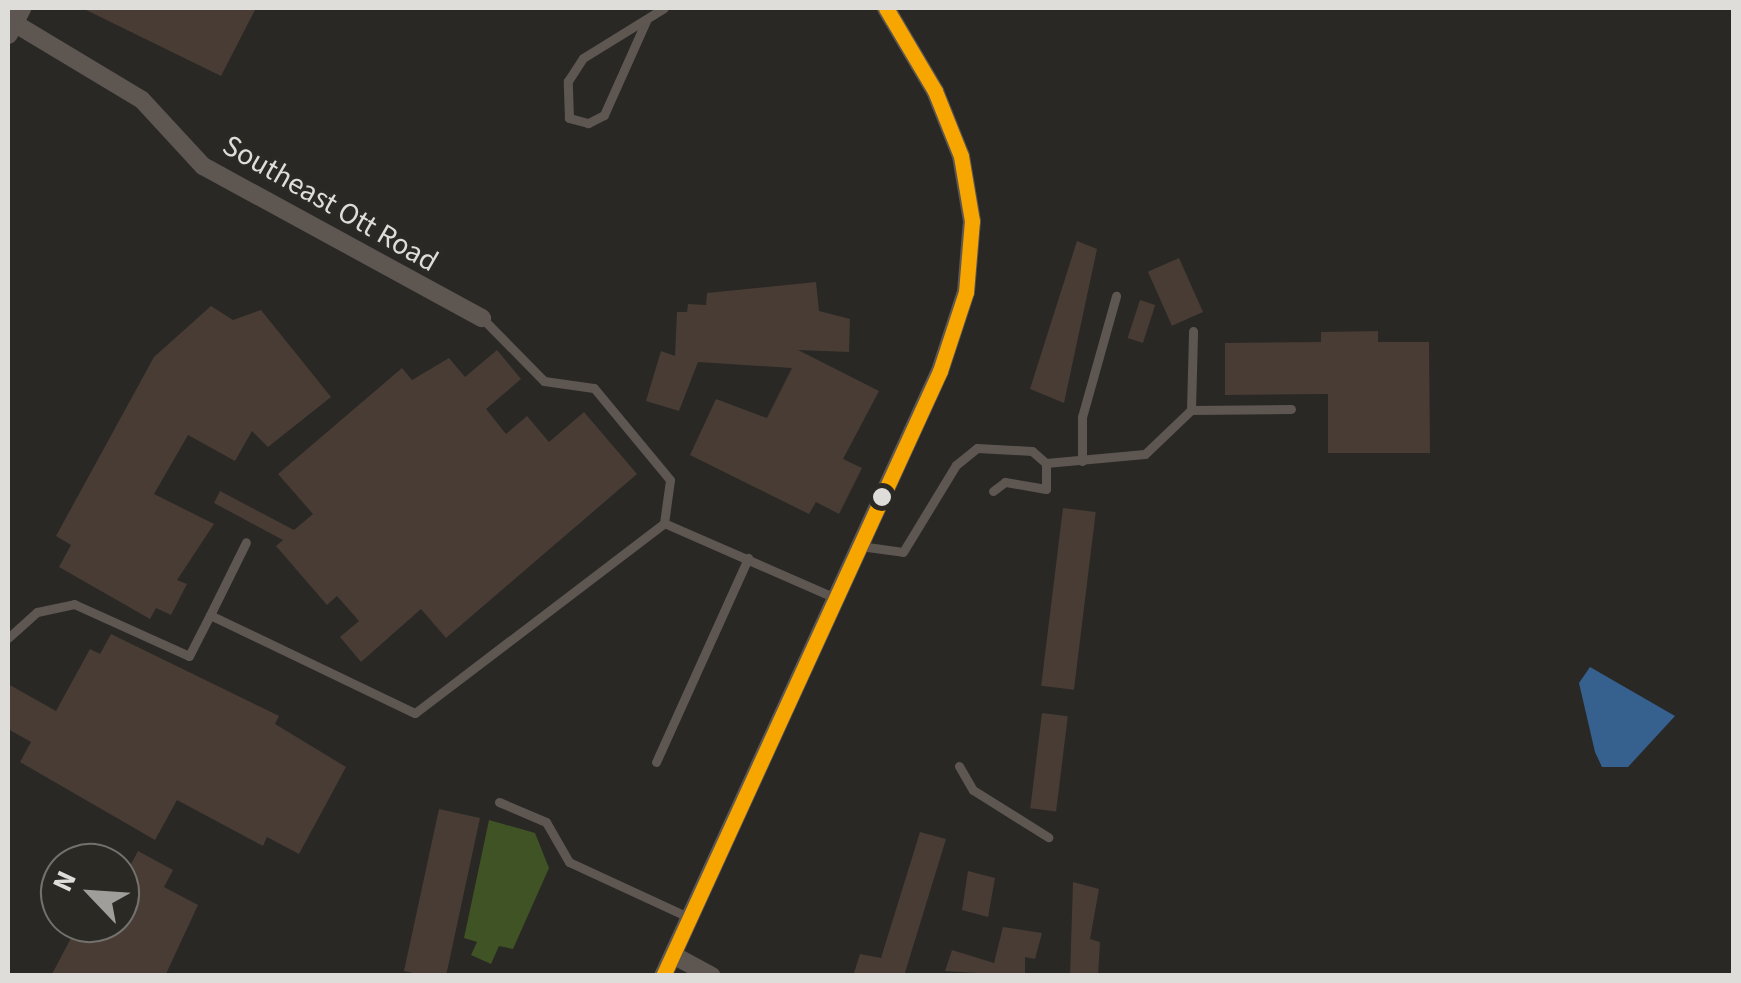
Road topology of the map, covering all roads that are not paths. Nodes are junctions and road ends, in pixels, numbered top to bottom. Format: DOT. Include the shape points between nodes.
graph roads {
  1 [pos="664,8"];
  2 [pos="886,8"];
  3 [pos="13,19"];
  4 [pos="646,22"];
  5 [pos="1116,296"];
  6 [pos="482,318"];
  7 [pos="1194,331"];
  8 [pos="1291,409"];
  9 [pos="1191,410"];
  10 [pos="1082,460"];
  11 [pos="1046,463"];
  12 [pos="993,491"];
  13 [pos="664,523"];
  14 [pos="246,542"];
  15 [pos="860,546"];
  16 [pos="748,558"];
  17 [pos="836,598"];
  18 [pos="210,615"];
  19 [pos="8,638"];
  20 [pos="656,762"];
  21 [pos="958,766"];
  22 [pos="499,802"];
  23 [pos="1048,837"];
  24 [pos="690,918"];
  25 [pos="673,955"];
  26 [pos="663,976"];
  27 [pos="712,976"];
  1 -- 4 [label="lane"];
  2 -- 15 [label="street" via="952,126 968,186 971,262 950,348"];
  3 -- 6 [label="street, Southeast Ott Road" via="130,91 203,166"];
  4 -- 4 [label="lane" via="573,69 564,100 569,118 588,123 604,115"];
  5 -- 10 [label="lane" via="1088,390"];
  6 -- 13 [label="lane" via="544,381 594,388 670,480"];
  7 -- 9 [label="lane"];
  8 -- 9 [label="lane"];
  9 -- 10 [label="lane" via="1145,454"];
  10 -- 11 [label="lane"];
  11 -- 12 [label="lane" via="1046,489 1005,482"];
  11 -- 15 [label="lane" via="1032,451 977,448 956,465 903,552"];
  13 -- 16 [label="lane"];
  13 -- 18 [label="lane" via="416,713"];
  14 -- 18 [label="lane"];
  15 -- 17 [label="street"];
  16 -- 17 [label="lane"];
  16 -- 20 [label="lane"];
  17 -- 24 [label="street"];
  18 -- 19 [label="lane" via="189,656 74,604 37,612"];
  21 -- 23 [label="lane" via="972,790"];
  22 -- 24 [label="lane" via="546,822 568,862"];
  24 -- 25 [label="street"];
  25 -- 26 [label="street"];
  25 -- 27 [label="street"];
}
